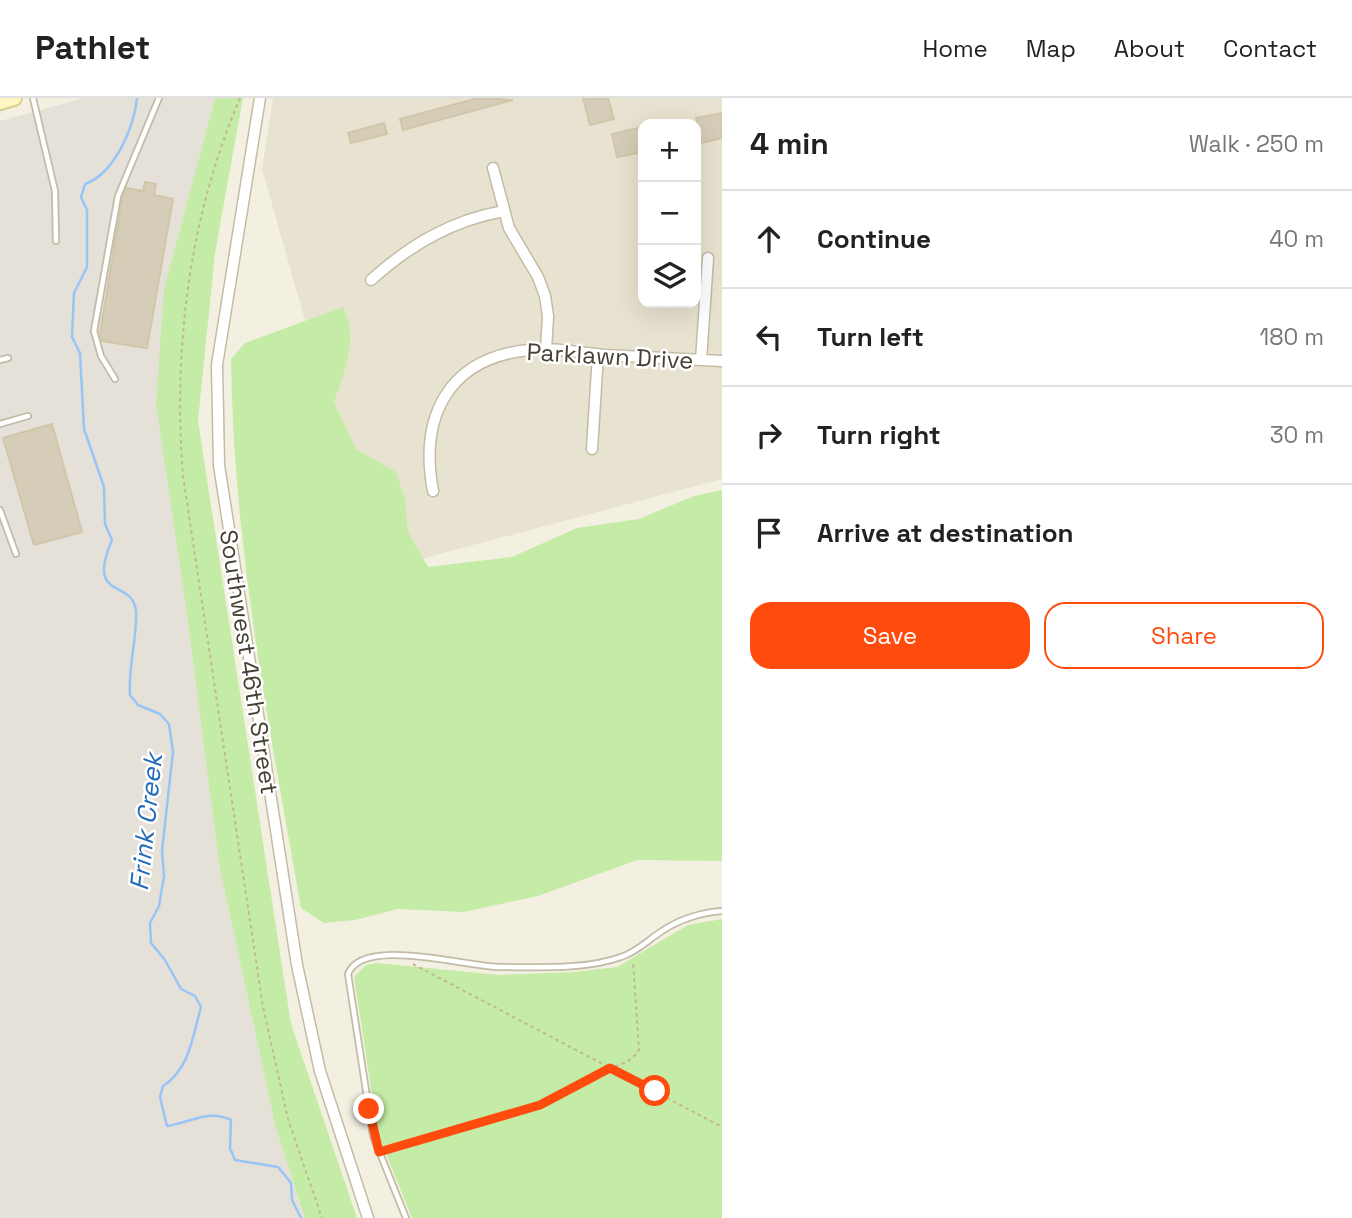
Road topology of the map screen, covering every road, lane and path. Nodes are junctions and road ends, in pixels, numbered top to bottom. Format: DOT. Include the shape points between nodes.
graph roads {
  1 [pos="14,98"];
  2 [pos="33,98"];
  3 [pos="159,98"];
  4 [pos="240,98"];
  5 [pos="260,98"];
  6 [pos="0,102"];
  7 [pos="492,168"];
  8 [pos="504,211"];
  9 [pos="56,241"];
  10 [pos="708,258"];
  11 [pos="372,280"];
  12 [pos="546,350"];
  13 [pos="598,354"];
  14 [pos="8,358"];
  15 [pos="0,360"];
  16 [pos="701,360"];
  17 [pos="722,361"];
  18 [pos="116,379"];
  19 [pos="28,416"];
  20 [pos="0,424"];
  21 [pos="592,449"];
  22 [pos="433,491"];
  23 [pos="0,510"];
  24 [pos="16,554"];
  25 [pos="722,911"];
  26 [pos="632,953"];
  27 [pos="399,957"];
  28 [pos="610,1068"];
  29 [pos="722,1127"];
  30 [pos="379,1152"];
  31 [pos="322,1218"];
  32 [pos="368,1218"];
  33 [pos="405,1218"];
  1 -- 6 [label="main road"];
  2 -- 9 [label="lane" via="55,191"];
  3 -- 18 [label="lane" via="118,196 93,331 101,356"];
  4 -- 31 [label="path" via="210,182 185,304 179,391 183,476 267,1027 288,1119"];
  5 -- 32 [label="street, Southwest 46th Street" via="218,365 219,465 297,965 320,1071"];
  7 -- 8 [label="street"];
  8 -- 11 [label="street" via="434,234"];
  8 -- 12 [label="street" via="516,245 545,296"];
  10 -- 16 [label="street"];
  12 -- 13 [label="street, Parklawn Drive"];
  12 -- 22 [label="street, Parklawn Drive" via="511,352 490,360 449,392 430,430 427,461"];
  13 -- 16 [label="street, Parklawn Drive"];
  13 -- 21 [label="street"];
  14 -- 15 [label="lane"];
  16 -- 17 [label="street, Parklawn Drive"];
  19 -- 20 [label="lane"];
  23 -- 24 [label="lane"];
  25 -- 26 [label="lane" via="664,929"];
  26 -- 27 [label="lane" via="602,962 526,967 478,967 438,958"];
  26 -- 28 [label="path" via="639,1050 626,1063"];
  27 -- 28 [label="path"];
  27 -- 30 [label="lane" via="370,956 356,961 348,974"];
  28 -- 29 [label="path"];
  28 -- 30 [label="path" via="540,1105"];
  30 -- 33 [label="lane"];
}
